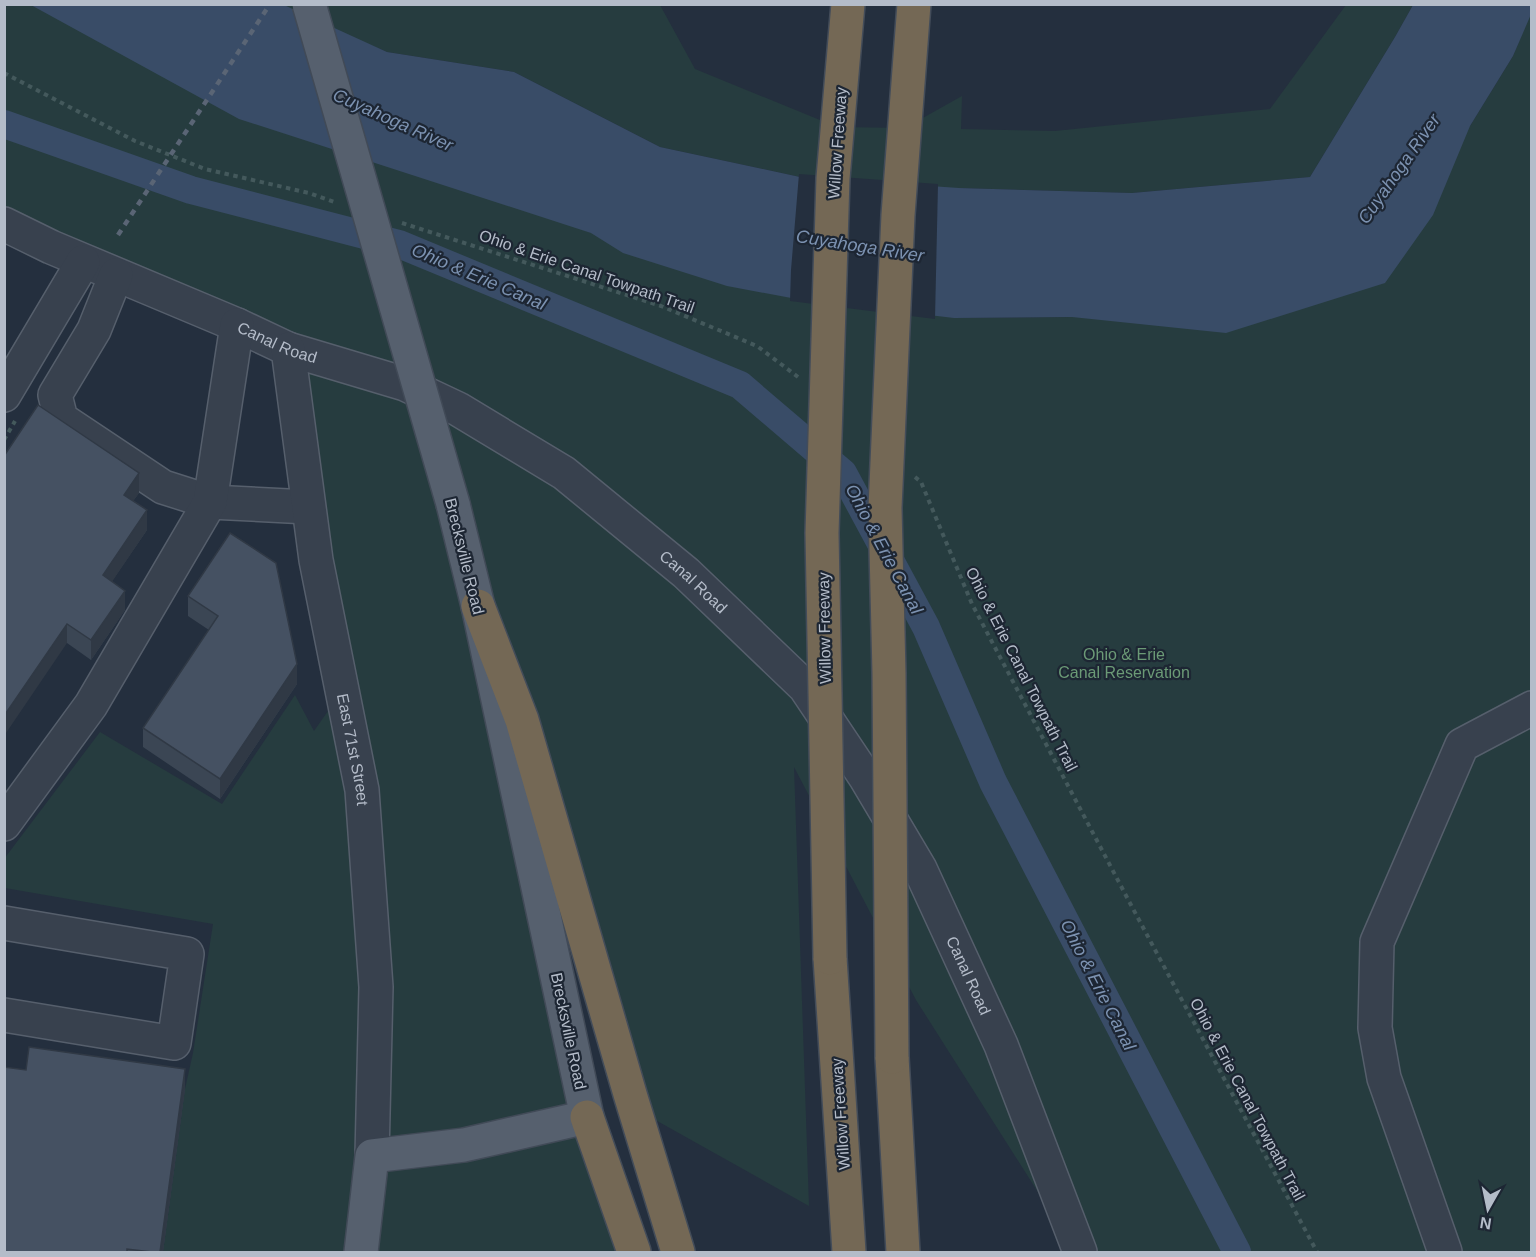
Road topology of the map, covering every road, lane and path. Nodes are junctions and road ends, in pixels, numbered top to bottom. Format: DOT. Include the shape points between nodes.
graph roads {
  1 [pos="309,4"];
  2 [pos="848,4"];
  3 [pos="914,4"];
  4 [pos="4,73"];
  5 [pos="341,204"];
  6 [pos="396,221"];
  7 [pos="4,224"];
  8 [pos="83,261"];
  9 [pos="116,275"];
  10 [pos="237,325"];
  11 [pos="288,349"];
  12 [pos="805,382"];
  13 [pos="4,395"];
  14 [pos="912,474"];
  15 [pos="210,502"];
  16 [pos="308,507"];
  17 [pos="478,606"];
  18 [pos="1532,708"];
  19 [pos="4,824"];
  20 [pos="4,923"];
  21 [pos="4,1015"];
  22 [pos="587,1117"];
  23 [pos="372,1156"];
  24 [pos="360,1252"];
  25 [pos="634,1252"];
  26 [pos="678,1252"];
  27 [pos="849,1252"];
  28 [pos="903,1252"];
  29 [pos="1080,1252"];
  30 [pos="1317,1252"];
  31 [pos="1445,1252"];
  1 -- 17 [label="main road, Brecksville Road, bridge" via="453,504"];
  2 -- 27 [label="highway, Willow Freeway, bridge" via="833,178 822,532 830,958"];
  3 -- 28 [label="highway, bridge" via="898,215 885,508 892,1058"];
  4 -- 5 [label="path" via="135,141 205,169"];
  6 -- 12 [label="path, Ohio & Erie Canal Towpath Trail" via="661,306 757,346"];
  7 -- 8 [label="street, Canal Road"];
  8 -- 9 [label="street, Canal Road"];
  8 -- 13 [label="street"];
  9 -- 10 [label="street, Canal Road"];
  9 -- 15 [label="street" via="94,330 55,395 61,419 163,487"];
  10 -- 11 [label="street, Canal Road"];
  10 -- 15 [label="street"];
  11 -- 16 [label="street, East 71st Street"];
  11 -- 29 [label="street, Canal Road" via="405,384 458,409 564,473 686,573 805,687 920,869 1001,1045"];
  14 -- 30 [label="path, Ohio & Erie Canal Towpath Trail" via="921,482 972,604"];
  15 -- 16 [label="street"];
  15 -- 19 [label="street" via="91,705"];
  16 -- 23 [label="street, East 71st Street" via="362,790 376,987"];
  17 -- 22 [label="main road, Brecksville Road"];
  17 -- 26 [label="highway" via="522,720"];
  18 -- 31 [label="street" via="1462,745 1377,942 1375,1028 1384,1078"];
  20 -- 21 [label="street" via="187,954 174,1043"];
  22 -- 23 [label="main road" via="464,1145"];
  22 -- 25 [label="highway"];
  23 -- 24 [label="main road, East 71st Street"];
}
